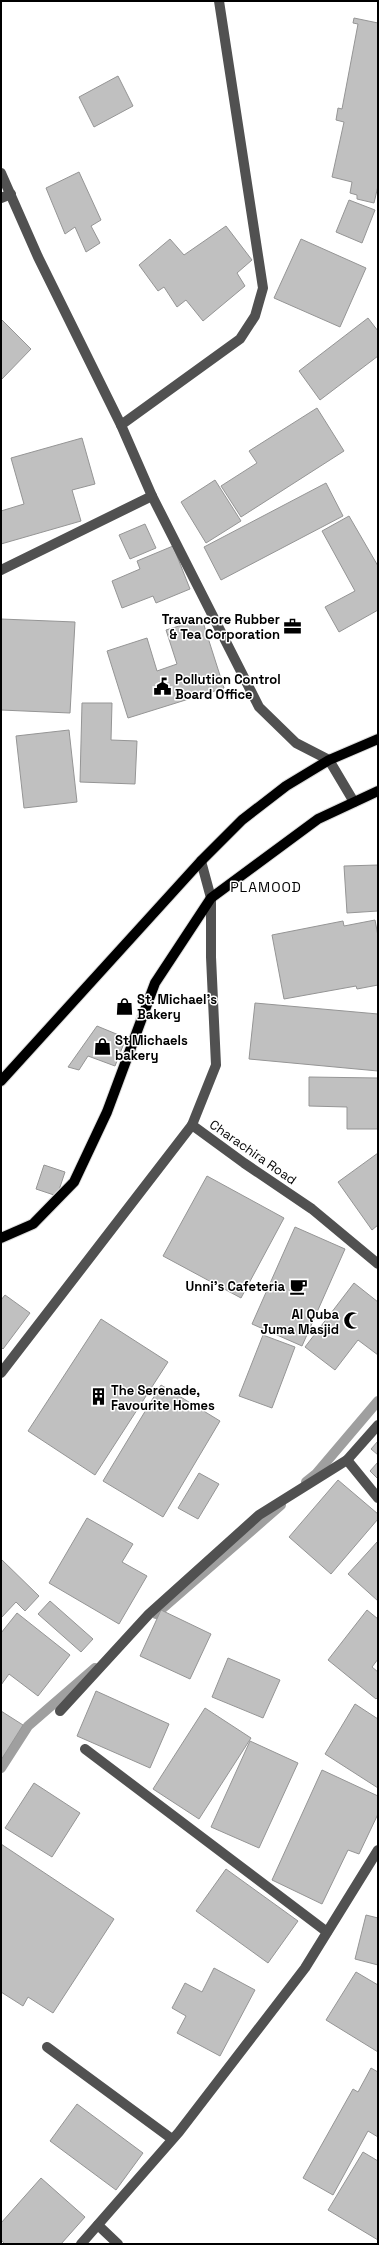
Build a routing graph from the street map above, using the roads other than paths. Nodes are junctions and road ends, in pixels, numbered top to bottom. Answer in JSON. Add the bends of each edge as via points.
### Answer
{"nodes":[{"id":1,"x":219,"y":1,"type":"edge"},
{"id":2,"x":1,"y":173,"type":"edge"},
{"id":3,"x":12,"y":194,"type":"junction"},
{"id":4,"x":1,"y":198,"type":"edge"},
{"id":5,"x":121,"y":425,"type":"junction"},
{"id":6,"x":152,"y":496,"type":"junction"},
{"id":7,"x":1,"y":570,"type":"edge"},
{"id":8,"x":378,"y":739,"type":"edge"},
{"id":9,"x":328,"y":760,"type":"junction"},
{"id":10,"x":378,"y":791,"type":"edge"},
{"id":11,"x":354,"y":802,"type":"junction"},
{"id":12,"x":201,"y":861,"type":"junction"},
{"id":13,"x":211,"y":898,"type":"junction"},
{"id":14,"x":1,"y":1081,"type":"edge"},
{"id":15,"x":192,"y":1124,"type":"junction"},
{"id":16,"x":1,"y":1238,"type":"edge"},
{"id":17,"x":378,"y":1264,"type":"edge"},
{"id":18,"x":1,"y":1373,"type":"edge"},
{"id":19,"x":378,"y":1425,"type":"edge"},
{"id":20,"x":347,"y":1460,"type":"junction"},
{"id":21,"x":378,"y":1498,"type":"edge"},
{"id":22,"x":60,"y":1711,"type":"dead end"},
{"id":23,"x":85,"y":1749,"type":"dead end"},
{"id":24,"x":378,"y":1850,"type":"edge"},
{"id":25,"x":327,"y":1932,"type":"junction"},
{"id":26,"x":46,"y":2047,"type":"dead end"},
{"id":27,"x":172,"y":2139,"type":"junction"},
{"id":28,"x":98,"y":2225,"type":"junction"},
{"id":29,"x":81,"y":2244,"type":"edge"},
{"id":30,"x":118,"y":2244,"type":"edge"}],
"edges":[{"from":1,"to":5,"type":"street","via":[[263,288],[255,316],[240,339]]},
{"from":2,"to":3,"type":"street"},
{"from":3,"to":4,"type":"street"},
{"from":3,"to":5,"type":"street","via":[[38,257]]},
{"from":5,"to":6,"type":"street"},
{"from":6,"to":7,"type":"street"},
{"from":6,"to":9,"type":"street","via":[[259,707],[296,744]]},
{"from":8,"to":9,"type":"main road"},
{"from":9,"to":11,"type":"street"},
{"from":9,"to":12,"type":"main road","via":[[286,786],[242,820]]},
{"from":10,"to":11,"type":"main road"},
{"from":11,"to":13,"type":"main road","via":[[318,819]]},
{"from":12,"to":13,"type":"street","name":"Charachira Road"},
{"from":12,"to":14,"type":"main road"},
{"from":13,"to":15,"type":"street","name":"Charachira Road","via":[[216,1064]]},
{"from":13,"to":16,"type":"main road","via":[[155,983],[106,1112],[74,1182],[33,1224]]},
{"from":15,"to":17,"type":"street","name":"Charachira Road","via":[[312,1209]]},
{"from":15,"to":18,"type":"street"},
{"from":19,"to":20,"type":"street"},
{"from":20,"to":21,"type":"street"},
{"from":20,"to":22,"type":"street","via":[[259,1515],[149,1614]]},
{"from":23,"to":25,"type":"street"},
{"from":24,"to":25,"type":"street"},
{"from":25,"to":27,"type":"street","via":[[305,1968]]},
{"from":26,"to":27,"type":"street"},
{"from":27,"to":28,"type":"street"},
{"from":28,"to":29,"type":"street"},
{"from":28,"to":30,"type":"street"}]}
